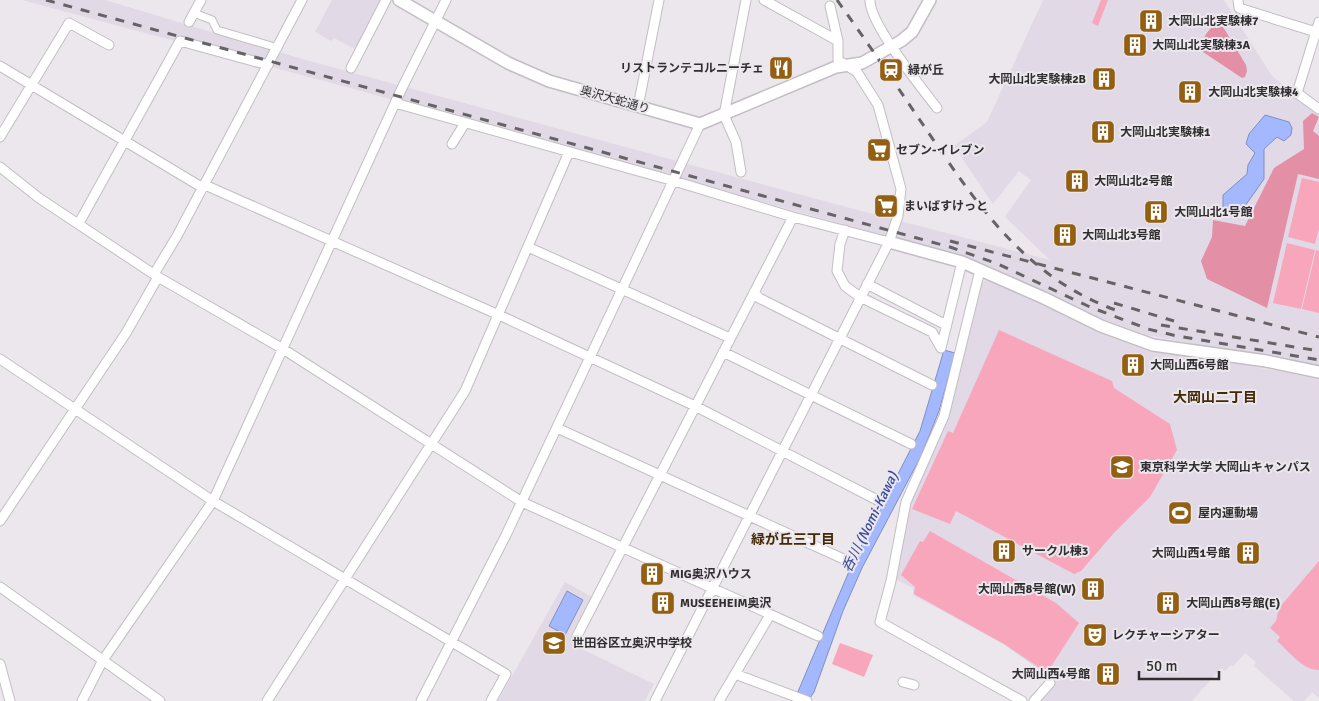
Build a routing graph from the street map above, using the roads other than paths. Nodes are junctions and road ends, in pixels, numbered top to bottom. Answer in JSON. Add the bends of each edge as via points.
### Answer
{"nodes":[{"id":1,"x":201,"y":0,"type":"edge"},
{"id":2,"x":302,"y":0,"type":"edge"},
{"id":3,"x":386,"y":0,"type":"edge"},
{"id":4,"x":399,"y":0,"type":"edge"},
{"id":5,"x":446,"y":0,"type":"edge"},
{"id":6,"x":659,"y":0,"type":"edge"},
{"id":7,"x":746,"y":0,"type":"edge"},
{"id":8,"x":764,"y":0,"type":"edge"},
{"id":9,"x":930,"y":0,"type":"edge"},
{"id":10,"x":1238,"y":0,"type":"edge"},
{"id":11,"x":870,"y":1,"type":"edge"},
{"id":12,"x":830,"y":6,"type":"dead end"},
{"id":13,"x":194,"y":12,"type":"junction"},
{"id":14,"x":436,"y":19,"type":"junction"},
{"id":15,"x":189,"y":22,"type":"dead end"},
{"id":16,"x":1319,"y":22,"type":"edge"},
{"id":17,"x":1316,"y":32,"type":"junction"},
{"id":18,"x":838,"y":41,"type":"junction"},
{"id":19,"x":109,"y":44,"type":"dead end"},
{"id":20,"x":892,"y":46,"type":"junction"},
{"id":21,"x":278,"y":48,"type":"junction"},
{"id":22,"x":0,"y":66,"type":"edge"},
{"id":23,"x":268,"y":66,"type":"junction"},
{"id":24,"x":844,"y":66,"type":"junction"},
{"id":25,"x":351,"y":68,"type":"dead end"},
{"id":26,"x":30,"y":85,"type":"junction"},
{"id":27,"x":395,"y":104,"type":"junction"},
{"id":28,"x":638,"y":107,"type":"junction"},
{"id":29,"x":936,"y":108,"type":"dead end"},
{"id":30,"x":1319,"y":109,"type":"edge"},
{"id":31,"x":724,"y":115,"type":"junction"},
{"id":32,"x":465,"y":123,"type":"junction"},
{"id":33,"x":700,"y":124,"type":"junction"},
{"id":34,"x":0,"y":137,"type":"edge"},
{"id":35,"x":125,"y":142,"type":"junction"},
{"id":36,"x":452,"y":144,"type":"dead end"},
{"id":37,"x":569,"y":152,"type":"junction"},
{"id":38,"x":0,"y":167,"type":"edge"},
{"id":39,"x":741,"y":172,"type":"dead end"},
{"id":40,"x":674,"y":181,"type":"junction"},
{"id":41,"x":204,"y":186,"type":"junction"},
{"id":42,"x":793,"y":217,"type":"junction"},
{"id":43,"x":79,"y":223,"type":"junction"},
{"id":44,"x":845,"y":230,"type":"junction"},
{"id":45,"x":331,"y":241,"type":"junction"},
{"id":46,"x":889,"y":242,"type":"junction"},
{"id":47,"x":528,"y":247,"type":"junction"},
{"id":48,"x":962,"y":262,"type":"junction"},
{"id":49,"x":980,"y":270,"type":"junction"},
{"id":50,"x":156,"y":276,"type":"junction"},
{"id":51,"x":867,"y":284,"type":"junction"},
{"id":52,"x":622,"y":289,"type":"junction"},
{"id":53,"x":754,"y":292,"type":"junction"},
{"id":54,"x":860,"y":297,"type":"junction"},
{"id":55,"x":499,"y":315,"type":"junction"},
{"id":56,"x":946,"y":325,"type":"junction"},
{"id":57,"x":730,"y":338,"type":"junction"},
{"id":58,"x":839,"y":340,"type":"junction"},
{"id":59,"x":283,"y":349,"type":"junction"},
{"id":60,"x":723,"y":352,"type":"junction"},
{"id":61,"x":590,"y":358,"type":"junction"},
{"id":62,"x":0,"y":360,"type":"edge"},
{"id":63,"x":1319,"y":372,"type":"edge"},
{"id":64,"x":932,"y":385,"type":"dead end"},
{"id":65,"x":811,"y":395,"type":"junction"},
{"id":66,"x":695,"y":406,"type":"junction"},
{"id":67,"x":74,"y":408,"type":"junction"},
{"id":68,"x":557,"y":428,"type":"junction"},
{"id":69,"x":911,"y":444,"type":"dead end"},
{"id":70,"x":432,"y":445,"type":"junction"},
{"id":71,"x":782,"y":450,"type":"junction"},
{"id":72,"x":660,"y":474,"type":"junction"},
{"id":73,"x":213,"y":500,"type":"junction"},
{"id":74,"x":522,"y":502,"type":"junction"},
{"id":75,"x":881,"y":502,"type":"dead end"},
{"id":76,"x":748,"y":515,"type":"junction"},
{"id":77,"x":0,"y":521,"type":"edge"},
{"id":78,"x":622,"y":548,"type":"junction"},
{"id":79,"x":850,"y":562,"type":"dead end"},
{"id":80,"x":346,"y":578,"type":"junction"},
{"id":81,"x":0,"y":587,"type":"edge"},
{"id":82,"x":712,"y":588,"type":"junction"},
{"id":83,"x":770,"y":615,"type":"junction"},
{"id":84,"x":577,"y":636,"type":"dead end"},
{"id":85,"x":818,"y":636,"type":"dead end"},
{"id":86,"x":452,"y":641,"type":"junction"},
{"id":87,"x":103,"y":660,"type":"junction"},
{"id":88,"x":0,"y":664,"type":"edge"},
{"id":89,"x":735,"y":674,"type":"junction"},
{"id":90,"x":903,"y":682,"type":"dead end"},
{"id":91,"x":1050,"y":683,"type":"dead end"},
{"id":92,"x":914,"y":685,"type":"dead end"},
{"id":93,"x":10,"y":701,"type":"edge"},
{"id":94,"x":82,"y":701,"type":"edge"},
{"id":95,"x":160,"y":701,"type":"edge"},
{"id":96,"x":268,"y":701,"type":"edge"},
{"id":97,"x":421,"y":701,"type":"edge"},
{"id":98,"x":491,"y":701,"type":"edge"},
{"id":99,"x":654,"y":701,"type":"edge"},
{"id":100,"x":719,"y":701,"type":"edge"},
{"id":101,"x":806,"y":701,"type":"edge"},
{"id":102,"x":1022,"y":701,"type":"edge"},
{"id":103,"x":1034,"y":701,"type":"edge"}],
"edges":[{"from":1,"to":13,"type":"street"},
{"from":2,"to":21,"type":"street"},
{"from":3,"to":25,"type":"street"},
{"from":4,"to":14,"type":"street","name":"奥沢大蛇通り"},
{"from":5,"to":14,"type":"street"},
{"from":6,"to":28,"type":"street"},
{"from":7,"to":31,"type":"street"},
{"from":8,"to":18,"type":"street"},
{"from":9,"to":20,"type":"street","via":[[912,32]]},
{"from":10,"to":17,"type":"street","via":[[1239,8]]},
{"from":11,"to":20,"type":"street","via":[[870,10]]},
{"from":12,"to":18,"type":"street"},
{"from":13,"to":15,"type":"street"},
{"from":13,"to":21,"type":"street","via":[[212,20],[217,30]]},
{"from":14,"to":27,"type":"street"},
{"from":14,"to":28,"type":"street","name":"奥沢大蛇通り","via":[[508,62],[549,81]]},
{"from":16,"to":17,"type":"street"},
{"from":17,"to":30,"type":"street","via":[[1297,93]]},
{"from":18,"to":24,"type":"street","via":[[838,60]]},
{"from":19,"to":26,"type":"street","via":[[69,23]]},
{"from":20,"to":24,"type":"street","via":[[862,63]]},
{"from":20,"to":29,"type":"street"},
{"from":21,"to":23,"type":"street"},
{"from":22,"to":26,"type":"street"},
{"from":23,"to":35,"type":"street","via":[[180,41]]},
{"from":23,"to":41,"type":"street"},
{"from":24,"to":31,"type":"street"},
{"from":24,"to":46,"type":"street","via":[[857,72],[878,105],[901,189],[898,216]]},
{"from":26,"to":34,"type":"street"},
{"from":26,"to":35,"type":"street"},
{"from":27,"to":32,"type":"street"},
{"from":27,"to":45,"type":"street"},
{"from":28,"to":33,"type":"street","name":"奥沢大蛇通り"},
{"from":31,"to":33,"type":"street"},
{"from":31,"to":39,"type":"street","via":[[736,142]]},
{"from":32,"to":36,"type":"street"},
{"from":32,"to":37,"type":"street"},
{"from":33,"to":40,"type":"street"},
{"from":35,"to":41,"type":"street"},
{"from":35,"to":43,"type":"street"},
{"from":37,"to":40,"type":"street"},
{"from":37,"to":47,"type":"street"},
{"from":38,"to":43,"type":"street","via":[[39,198]]},
{"from":40,"to":42,"type":"street"},
{"from":40,"to":52,"type":"street"},
{"from":41,"to":45,"type":"street"},
{"from":41,"to":50,"type":"street"},
{"from":42,"to":44,"type":"street"},
{"from":42,"to":53,"type":"street"},
{"from":43,"to":50,"type":"street"},
{"from":44,"to":46,"type":"street"},
{"from":44,"to":54,"type":"street","via":[[840,244],[838,271],[845,286]]},
{"from":45,"to":55,"type":"street"},
{"from":45,"to":59,"type":"street"},
{"from":46,"to":48,"type":"street"},
{"from":46,"to":51,"type":"street"},
{"from":47,"to":52,"type":"street"},
{"from":47,"to":55,"type":"street"},
{"from":48,"to":49,"type":"street"},
{"from":48,"to":56,"type":"street"},
{"from":49,"to":63,"type":"street","via":[[1101,326],[1153,345]]},
{"from":49,"to":102,"type":"street","via":[[944,416],[906,502],[880,622]]},
{"from":50,"to":59,"type":"street"},
{"from":50,"to":67,"type":"street","via":[[126,333]]},
{"from":51,"to":54,"type":"street"},
{"from":51,"to":56,"type":"street"},
{"from":52,"to":57,"type":"street"},
{"from":52,"to":61,"type":"street"},
{"from":53,"to":57,"type":"street"},
{"from":53,"to":58,"type":"street","via":[[759,298]]},
{"from":54,"to":56,"type":"street","via":[[932,332],[942,348]]},
{"from":54,"to":58,"type":"street"},
{"from":55,"to":61,"type":"street"},
{"from":55,"to":70,"type":"street","via":[[465,391]]},
{"from":57,"to":60,"type":"street"},
{"from":58,"to":64,"type":"street"},
{"from":58,"to":65,"type":"street"},
{"from":59,"to":70,"type":"street"},
{"from":59,"to":73,"type":"street"},
{"from":60,"to":65,"type":"street"},
{"from":60,"to":66,"type":"street"},
{"from":61,"to":66,"type":"street"},
{"from":61,"to":68,"type":"street"},
{"from":62,"to":67,"type":"street"},
{"from":65,"to":69,"type":"street"},
{"from":65,"to":71,"type":"street"},
{"from":66,"to":71,"type":"street"},
{"from":66,"to":72,"type":"street"},
{"from":67,"to":73,"type":"street"},
{"from":67,"to":77,"type":"street"},
{"from":68,"to":72,"type":"street"},
{"from":68,"to":74,"type":"street"},
{"from":70,"to":74,"type":"street"},
{"from":70,"to":80,"type":"street"},
{"from":71,"to":75,"type":"street"},
{"from":71,"to":76,"type":"street"},
{"from":72,"to":76,"type":"street"},
{"from":72,"to":78,"type":"street"},
{"from":73,"to":80,"type":"street"},
{"from":73,"to":87,"type":"street"},
{"from":74,"to":78,"type":"street"},
{"from":74,"to":86,"type":"street"},
{"from":76,"to":79,"type":"street"},
{"from":76,"to":82,"type":"street"},
{"from":78,"to":82,"type":"street"},
{"from":78,"to":84,"type":"street"},
{"from":80,"to":86,"type":"street"},
{"from":80,"to":96,"type":"street"},
{"from":81,"to":87,"type":"street"},
{"from":82,"to":83,"type":"street"},
{"from":82,"to":99,"type":"street"},
{"from":83,"to":85,"type":"street"},
{"from":83,"to":89,"type":"street"},
{"from":86,"to":97,"type":"street"},
{"from":86,"to":98,"type":"street","via":[[506,674]]},
{"from":87,"to":94,"type":"street"},
{"from":87,"to":95,"type":"street"},
{"from":88,"to":93,"type":"street"},
{"from":89,"to":100,"type":"street"},
{"from":89,"to":101,"type":"street"},
{"from":90,"to":92,"type":"street"},
{"from":91,"to":103,"type":"street"}]}
